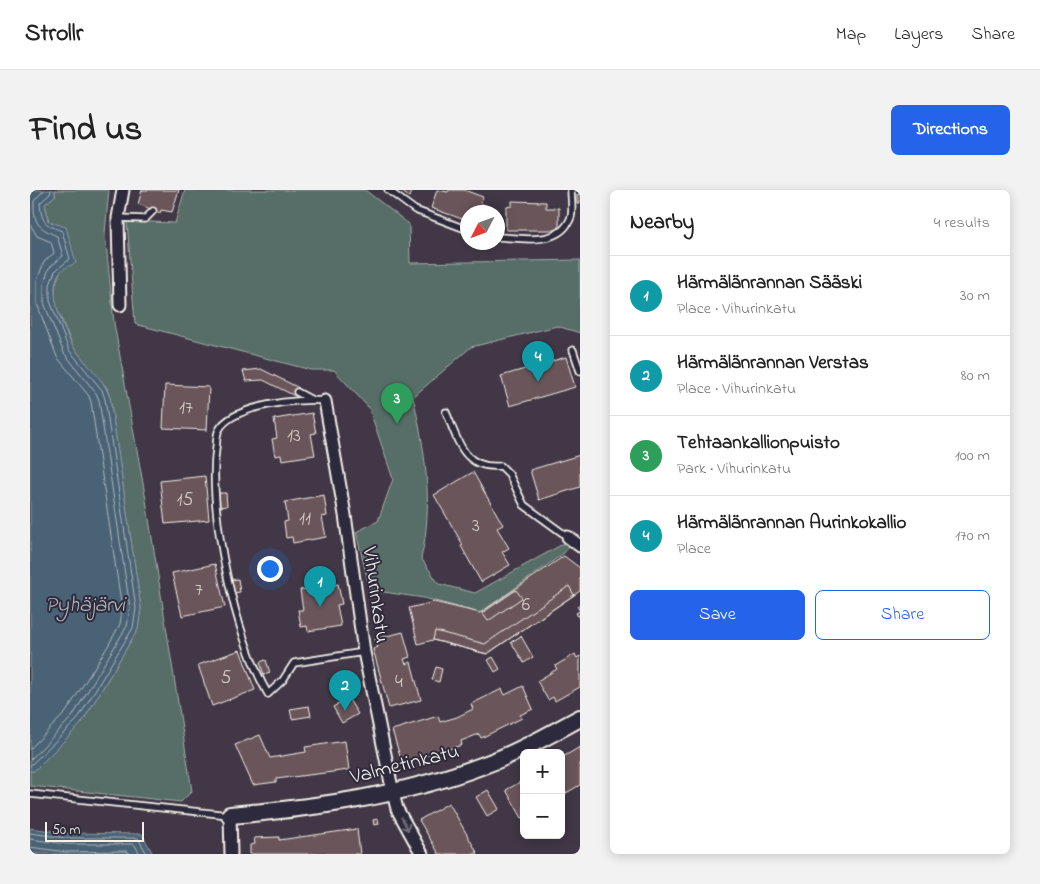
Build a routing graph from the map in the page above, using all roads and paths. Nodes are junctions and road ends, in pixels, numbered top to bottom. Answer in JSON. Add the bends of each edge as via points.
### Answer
{"nodes":[{"id":1,"x":123,"y":190,"type":"edge"},
{"id":2,"x":388,"y":190,"type":"edge"},
{"id":3,"x":571,"y":190,"type":"edge"},
{"id":4,"x":153,"y":211,"type":"dead end"},
{"id":5,"x":118,"y":218,"type":"junction"},
{"id":6,"x":460,"y":227,"type":"edge"},
{"id":7,"x":505,"y":237,"type":"edge"},
{"id":8,"x":120,"y":306,"type":"dead end"},
{"id":9,"x":573,"y":350,"type":"dead end"},
{"id":10,"x":580,"y":371,"type":"edge"},
{"id":11,"x":297,"y":392,"type":"dead end"},
{"id":12,"x":312,"y":400,"type":"junction"},
{"id":13,"x":325,"y":401,"type":"joint"},
{"id":14,"x":446,"y":412,"type":"dead end"},
{"id":15,"x":568,"y":537,"type":"joint"},
{"id":16,"x":580,"y":546,"type":"edge"},
{"id":17,"x":364,"y":652,"type":"junction"},
{"id":18,"x":580,"y":718,"type":"edge"},
{"id":19,"x":393,"y":793,"type":"junction"},
{"id":20,"x":30,"y":794,"type":"edge"},
{"id":21,"x":230,"y":815,"type":"junction"},
{"id":22,"x":231,"y":854,"type":"edge"},
{"id":23,"x":422,"y":854,"type":"edge"}],
"edges":[{"from":1,"to":5,"type":"street"},
{"from":2,"to":6,"type":"lane","via":[[415,210]]},
{"from":3,"to":7,"type":"lane","via":[[571,217],[560,233],[538,240]]},
{"from":4,"to":5,"type":"lane","via":[[145,220]]},
{"from":5,"to":8,"type":"street"},
{"from":9,"to":10,"type":"lane"},
{"from":11,"to":12,"type":"lane"},
{"from":12,"to":13,"type":"lane"},
{"from":12,"to":17,"type":"lane","via":[[244,411],[219,430],[213,472],[220,540],[245,642],[268,694],[294,663]]},
{"from":13,"to":17,"type":"street","name":"Vihurinkatu"},
{"from":14,"to":15,"type":"lane","via":[[463,452],[475,463],[489,468],[501,466],[509,474],[524,505]]},
{"from":15,"to":16,"type":"street"},
{"from":17,"to":19,"type":"street","name":"Vihurinkatu"},
{"from":18,"to":19,"type":"street","name":"Valmetinkatu","via":[[486,765]]},
{"from":19,"to":21,"type":"street","name":"Valmetinkatu","via":[[327,805]]},
{"from":19,"to":23,"type":"street","name":"Vihurinkatu","one_way":true,"via":[[397,809]]},
{"from":20,"to":21,"type":"lane"},
{"from":21,"to":22,"type":"street"}]}
